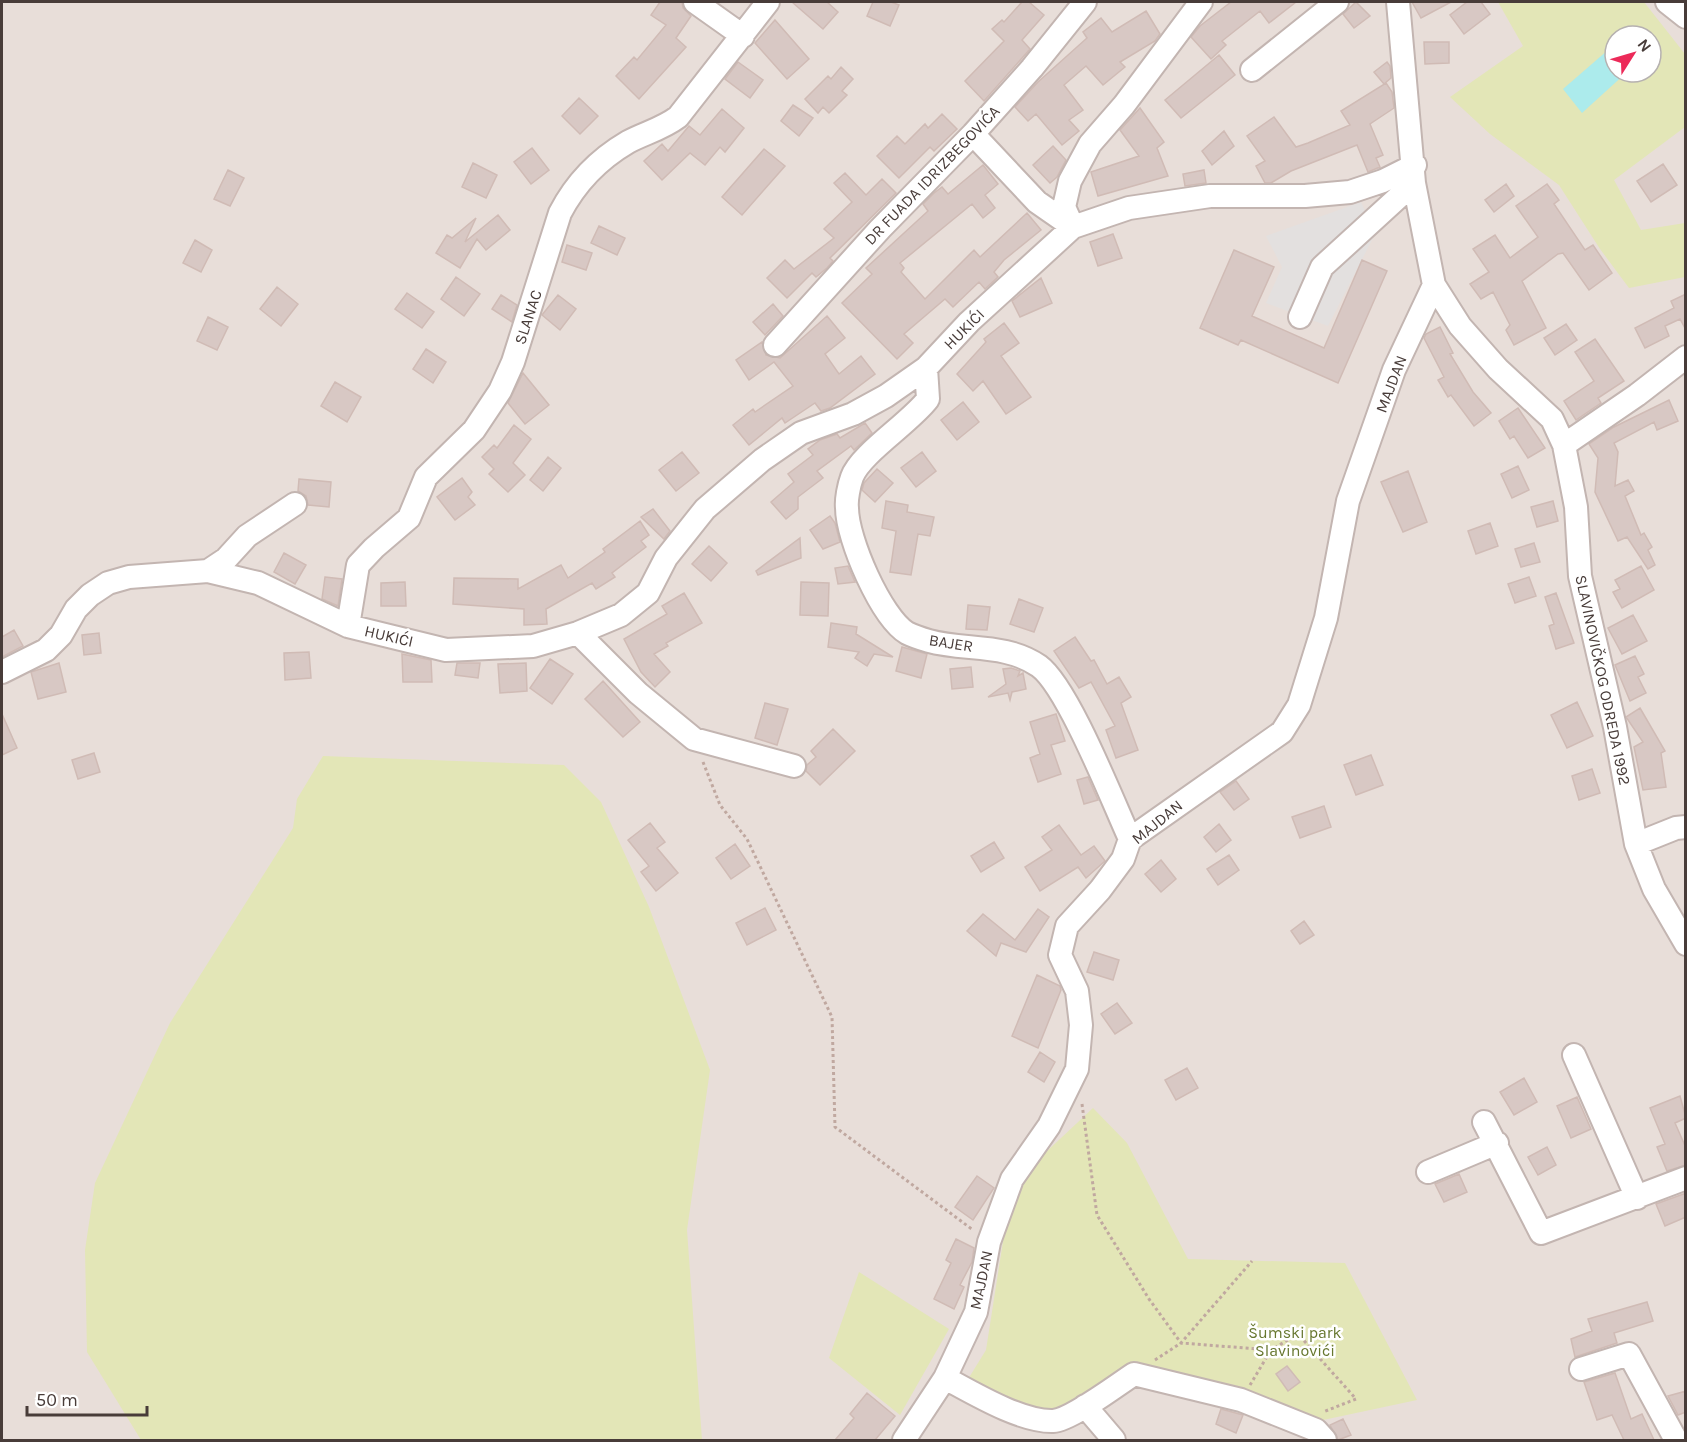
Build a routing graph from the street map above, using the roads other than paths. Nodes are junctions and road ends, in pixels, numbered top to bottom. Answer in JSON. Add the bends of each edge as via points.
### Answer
{"nodes":[{"id":1,"x":696,"y":2,"type":"edge"},
{"id":2,"x":768,"y":2,"type":"edge"},
{"id":3,"x":1085,"y":2,"type":"edge"},
{"id":4,"x":1201,"y":2,"type":"edge"},
{"id":5,"x":1337,"y":2,"type":"edge"},
{"id":6,"x":1398,"y":2,"type":"edge"},
{"id":7,"x":1667,"y":2,"type":"edge"},
{"id":8,"x":1686,"y":17,"type":"edge"},
{"id":9,"x":743,"y":36,"type":"junction"},
{"id":10,"x":1252,"y":70,"type":"dead end"},
{"id":11,"x":972,"y":134,"type":"junction"},
{"id":12,"x":1414,"y":174,"type":"junction"},
{"id":13,"x":1072,"y":227,"type":"junction"},
{"id":14,"x":1434,"y":285,"type":"junction"},
{"id":15,"x":1300,"y":317,"type":"dead end"},
{"id":16,"x":775,"y":345,"type":"dead end"},
{"id":17,"x":1686,"y":357,"type":"edge"},
{"id":18,"x":926,"y":368,"type":"junction"},
{"id":19,"x":1564,"y":445,"type":"junction"},
{"id":20,"x":295,"y":504,"type":"dead end"},
{"id":21,"x":208,"y":571,"type":"junction"},
{"id":22,"x":348,"y":626,"type":"junction"},
{"id":23,"x":578,"y":633,"type":"junction"},
{"id":24,"x":2,"y":672,"type":"edge"},
{"id":25,"x":794,"y":766,"type":"dead end"},
{"id":26,"x":1686,"y":827,"type":"edge"},
{"id":27,"x":1130,"y":839,"type":"junction"},
{"id":28,"x":1636,"y":843,"type":"junction"},
{"id":29,"x":1686,"y":944,"type":"edge"},
{"id":30,"x":1574,"y":1055,"type":"dead end"},
{"id":31,"x":1484,"y":1122,"type":"dead end"},
{"id":32,"x":1497,"y":1143,"type":"junction"},
{"id":33,"x":1428,"y":1172,"type":"dead end"},
{"id":34,"x":1686,"y":1178,"type":"edge"},
{"id":35,"x":1637,"y":1197,"type":"junction"},
{"id":36,"x":1581,"y":1369,"type":"dead end"},
{"id":37,"x":945,"y":1378,"type":"junction"},
{"id":38,"x":1085,"y":1406,"type":"junction"},
{"id":39,"x":904,"y":1440,"type":"edge"},
{"id":40,"x":1114,"y":1440,"type":"edge"},
{"id":41,"x":1325,"y":1440,"type":"edge"},
{"id":42,"x":1676,"y":1440,"type":"edge"}],
"edges":[{"from":1,"to":9,"type":"street"},
{"from":2,"to":9,"type":"street","name":"SLANAC"},
{"from":3,"to":11,"type":"street","name":"DR FUADA IDRIZBEGOVIĆA"},
{"from":4,"to":13,"type":"street","via":[[1090,144],[1070,181],[1064,207]]},
{"from":5,"to":10,"type":"street"},
{"from":6,"to":12,"type":"street"},
{"from":7,"to":8,"type":"street"},
{"from":9,"to":22,"type":"street","name":"SLANAC","via":[[678,117],[616,150],[570,194],[560,213],[513,362],[500,391],[474,430],[426,477],[409,519],[358,565]]},
{"from":11,"to":13,"type":"street","via":[[1037,202]]},
{"from":11,"to":16,"type":"street","name":"DR FUADA IDRIZBEGOVIĆA","via":[[880,228]]},
{"from":12,"to":13,"type":"street","name":"HUKIĆI","via":[[1350,192],[1210,196],[1129,208]]},
{"from":12,"to":14,"type":"street","name":"SLAVINOVIČKOG ODREDA 1992"},
{"from":12,"to":15,"type":"street","via":[[1322,267]]},
{"from":13,"to":18,"type":"street","name":"HUKIĆI","via":[[969,322]]},
{"from":14,"to":19,"type":"street","name":"SLAVINOVIČKOG ODREDA 1992","via":[[1460,326],[1551,419]]},
{"from":14,"to":27,"type":"street","name":"MAJDAN","via":[[1394,370],[1348,501],[1326,618],[1299,705],[1282,732]]},
{"from":17,"to":19,"type":"street"},
{"from":18,"to":23,"type":"street","name":"HUKIĆI","via":[[853,414],[801,433],[762,460],[705,509],[666,558],[648,593],[621,615]]},
{"from":18,"to":27,"type":"street","name":"BAJER","via":[[928,399],[852,475],[847,508],[853,538],[879,602],[907,633],[929,641],[1008,653],[1039,667],[1059,690]]},
{"from":19,"to":28,"type":"street","name":"SLAVINOVIČKOG ODREDA 1992","via":[[1576,507],[1580,576],[1615,727]]},
{"from":20,"to":21,"type":"street","via":[[247,536],[226,559]]},
{"from":21,"to":22,"type":"street","name":"HUKIĆI","via":[[258,584]]},
{"from":21,"to":24,"type":"street","name":"HUKIĆI","via":[[129,577],[108,583],[76,609],[61,635],[46,650]]},
{"from":22,"to":23,"type":"street","name":"HUKIĆI","via":[[446,650],[533,646]]},
{"from":23,"to":25,"type":"street","via":[[638,693],[694,739]]},
{"from":26,"to":28,"type":"street"},
{"from":27,"to":37,"type":"street","name":"MAJDAN","via":[[1123,859],[1067,926],[1059,956],[1077,991],[1081,1025],[1077,1069],[1049,1126],[1012,1179],[989,1242],[976,1312]]},
{"from":28,"to":29,"type":"street","name":"SLAVINOVIČKOG ODREDA 1992","via":[[1654,888]]},
{"from":30,"to":35,"type":"street"},
{"from":31,"to":32,"type":"street"},
{"from":32,"to":33,"type":"street"},
{"from":32,"to":35,"type":"street","via":[[1541,1233]]},
{"from":34,"to":35,"type":"street"},
{"from":36,"to":42,"type":"street","via":[[1629,1354]]},
{"from":37,"to":38,"type":"street","via":[[1012,1412],[1054,1421]]},
{"from":37,"to":39,"type":"street","name":"MAJDAN"},
{"from":38,"to":40,"type":"street"},
{"from":38,"to":41,"type":"street","via":[[1134,1374],[1231,1398],[1316,1430]]}]}
